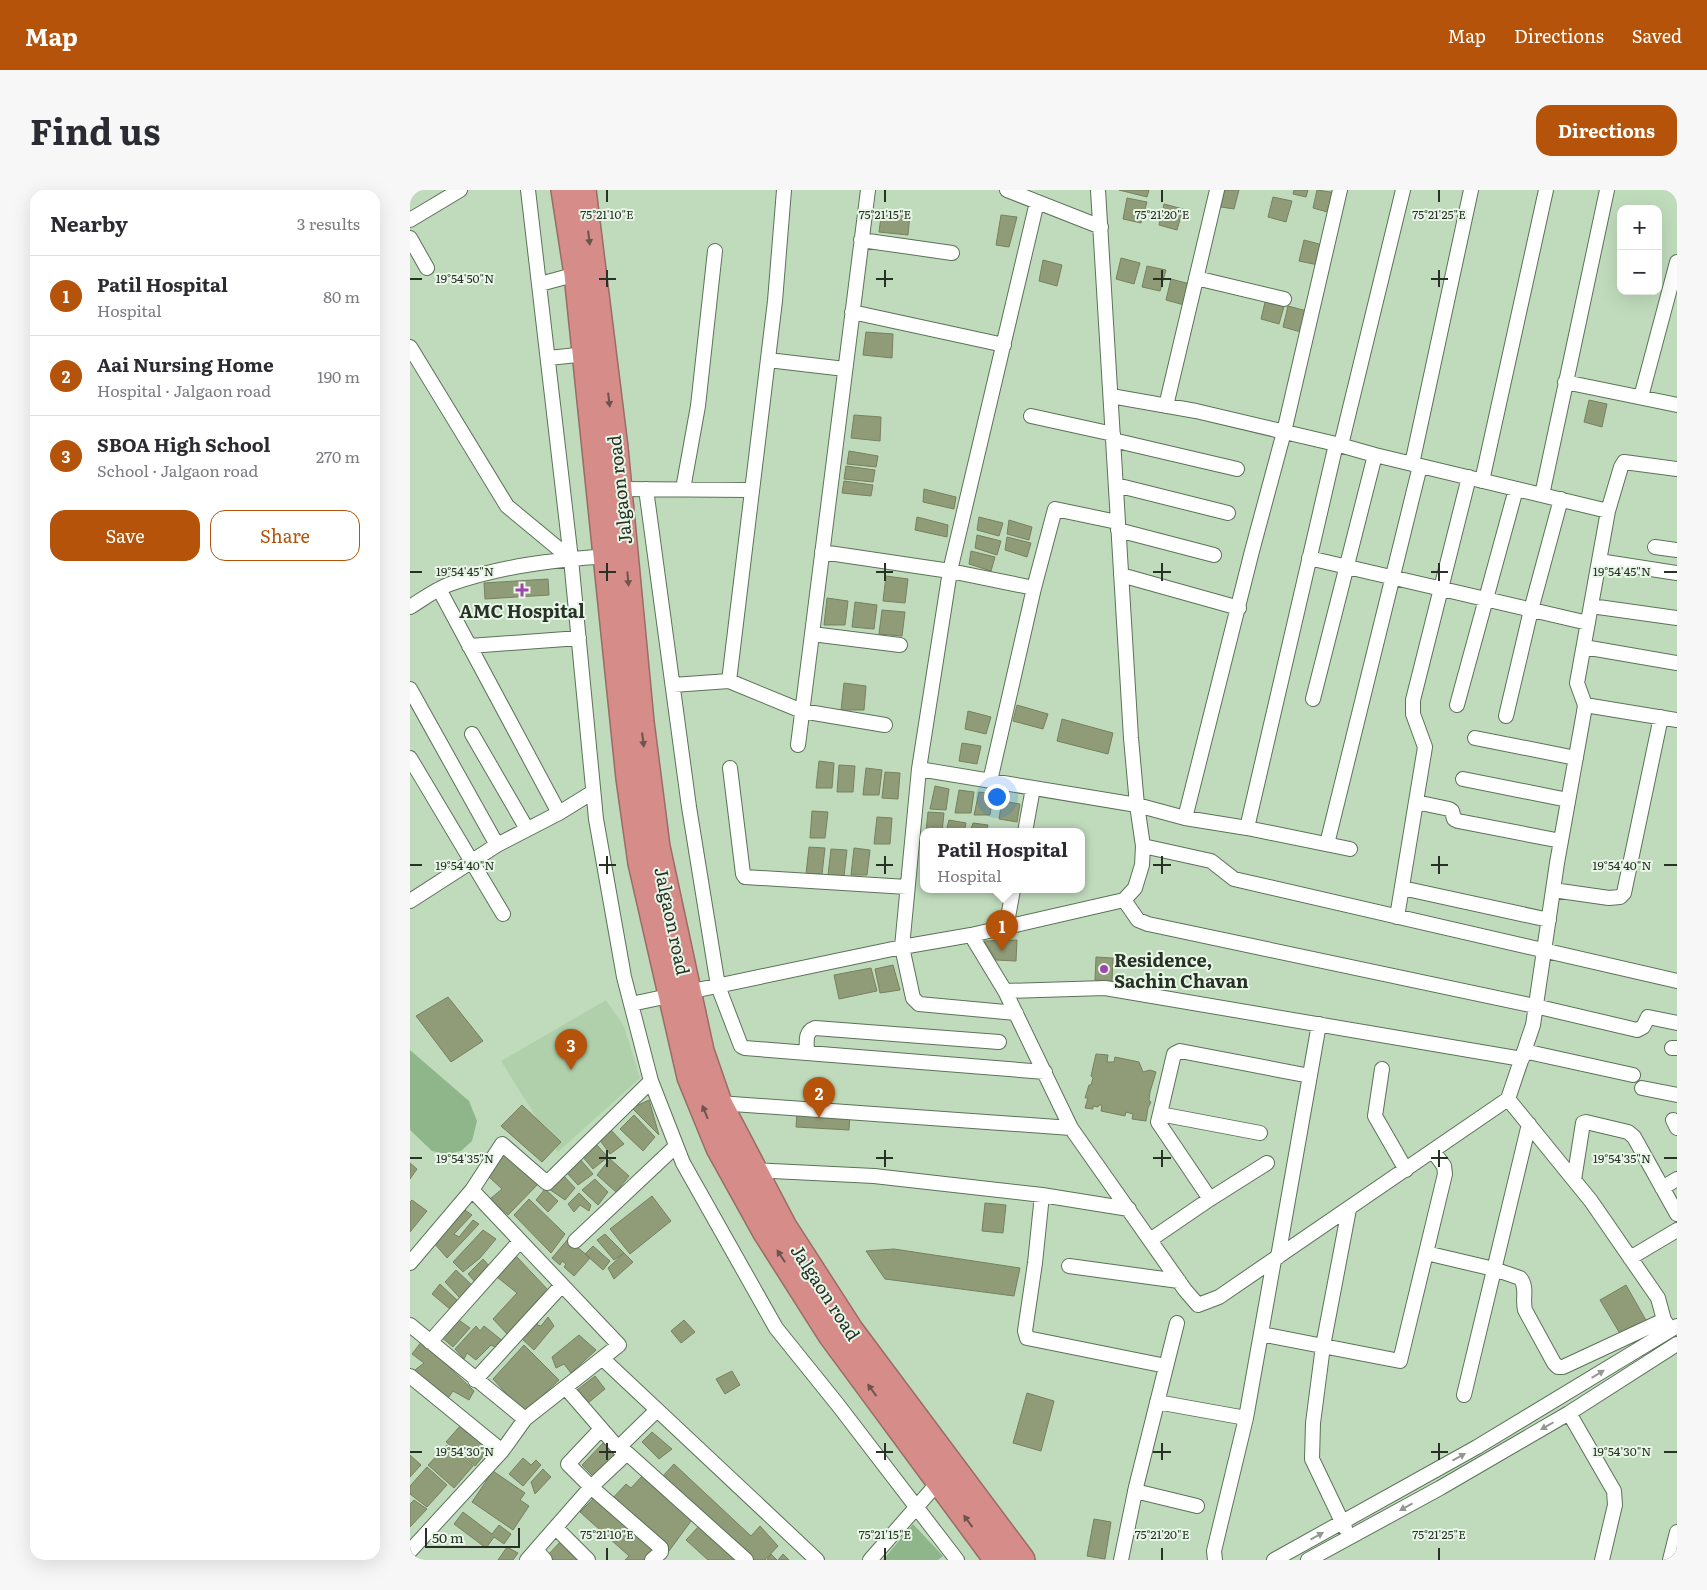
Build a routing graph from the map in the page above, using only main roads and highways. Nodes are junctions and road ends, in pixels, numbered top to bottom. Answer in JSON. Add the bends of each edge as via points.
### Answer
{"nodes":[{"id":1,"x":564,"y":190,"type":"edge"},
{"id":2,"x":584,"y":190,"type":"edge"},
{"id":3,"x":679,"y":994,"type":"junction"},
{"id":4,"x":945,"y":1474,"type":"junction"},
{"id":5,"x":997,"y":1560,"type":"edge"},
{"id":6,"x":1022,"y":1560,"type":"edge"}],
"edges":[{"from":1,"to":3,"type":"highway","name":"Jalgaon road","via":[[577,274],[629,778],[641,864]]},
{"from":2,"to":3,"type":"highway","name":"Jalgaon road","one_way":true,"via":[[619,489],[641,722]]},
{"from":3,"to":4,"type":"highway","name":"Jalgaon road","via":[[719,1103],[784,1227]]},
{"from":4,"to":3,"type":"highway","name":"Jalgaon road","one_way":true,"via":[[831,1335],[765,1231],[719,1148],[690,1077]]},
{"from":5,"to":4,"type":"highway","name":"Jalgaon road","one_way":true},
{"from":4,"to":6,"type":"highway","name":"Jalgaon road"}]}
